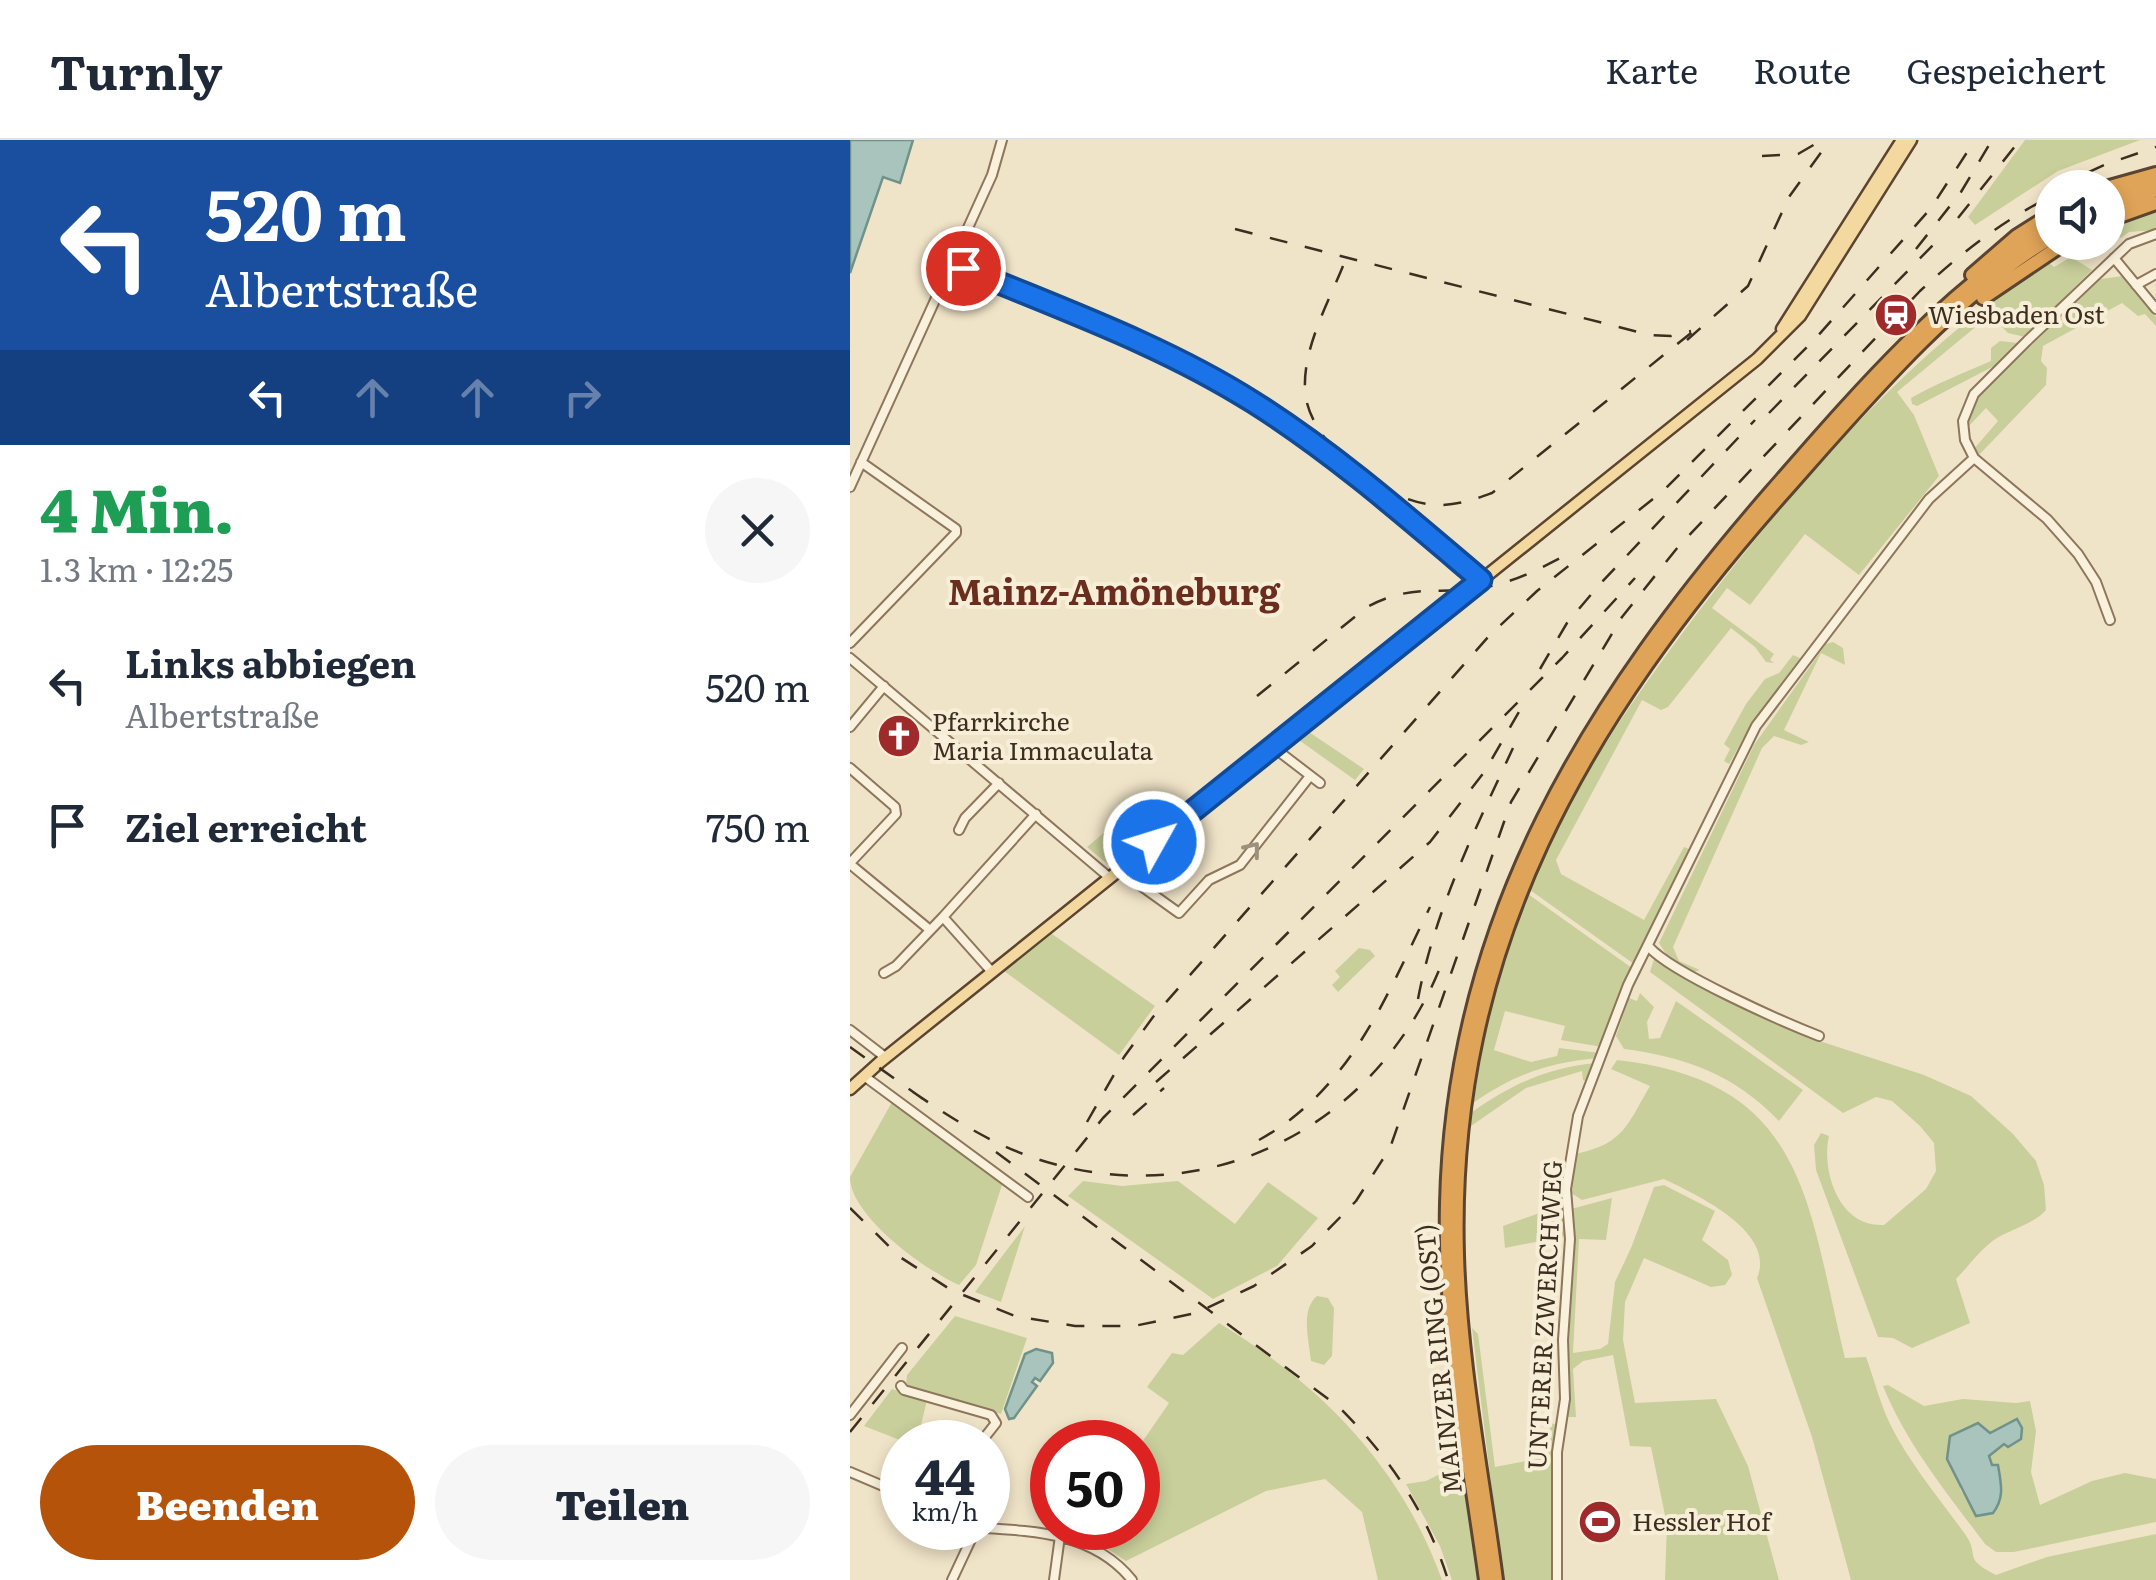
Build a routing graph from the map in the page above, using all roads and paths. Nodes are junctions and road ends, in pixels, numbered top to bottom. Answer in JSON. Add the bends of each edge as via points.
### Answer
{"nodes":[{"id":1,"x":1002,"y":140,"type":"edge"},
{"id":2,"x":1902,"y":140,"type":"edge"},
{"id":3,"x":1911,"y":140,"type":"edge"},
{"id":4,"x":2156,"y":177,"type":"edge"},
{"id":5,"x":2125,"y":184,"type":"edge"},
{"id":6,"x":2156,"y":190,"type":"edge"},
{"id":7,"x":2125,"y":194,"type":"edge"},
{"id":8,"x":2125,"y":196,"type":"edge"},
{"id":9,"x":2156,"y":203,"type":"edge"},
{"id":10,"x":2125,"y":214,"type":"edge"},
{"id":11,"x":2035,"y":225,"type":"edge"},
{"id":12,"x":2156,"y":234,"type":"edge"},
{"id":13,"x":2035,"y":238,"type":"edge"},
{"id":14,"x":2125,"y":248,"type":"edge"},
{"id":15,"x":2035,"y":249,"type":"edge"},
{"id":16,"x":2037,"y":260,"type":"edge"},
{"id":17,"x":2112,"y":260,"type":"edge"},
{"id":18,"x":2116,"y":260,"type":"edge"},
{"id":19,"x":952,"y":263,"type":"junction"},
{"id":20,"x":2156,"y":274,"type":"edge"},
{"id":21,"x":2136,"y":285,"type":"junction"},
{"id":22,"x":1805,"y":301,"type":"junction"},
{"id":23,"x":2156,"y":310,"type":"edge"},
{"id":24,"x":1937,"y":323,"type":"junction"},
{"id":25,"x":1974,"y":458,"type":"junction"},
{"id":26,"x":861,"y":462,"type":"junction"},
{"id":27,"x":850,"y":487,"type":"edge"},
{"id":28,"x":1481,"y":580,"type":"junction"},
{"id":29,"x":2110,"y":620,"type":"dead end"},
{"id":30,"x":850,"y":643,"type":"edge"},
{"id":31,"x":850,"y":658,"type":"edge"},
{"id":32,"x":884,"y":686,"type":"junction"},
{"id":33,"x":850,"y":727,"type":"edge"},
{"id":34,"x":1274,"y":747,"type":"junction"},
{"id":35,"x":850,"y":768,"type":"edge"},
{"id":36,"x":1310,"y":776,"type":"junction"},
{"id":37,"x":999,"y":782,"type":"junction"},
{"id":38,"x":1320,"y":784,"type":"dead end"},
{"id":39,"x":1036,"y":814,"type":"junction"},
{"id":40,"x":959,"y":830,"type":"dead end"},
{"id":41,"x":850,"y":864,"type":"edge"},
{"id":42,"x":1115,"y":874,"type":"junction"},
{"id":43,"x":1510,"y":902,"type":"junction"},
{"id":44,"x":942,"y":917,"type":"junction"},
{"id":45,"x":930,"y":930,"type":"junction"},
{"id":46,"x":1646,"y":950,"type":"junction"},
{"id":47,"x":992,"y":972,"type":"junction"},
{"id":48,"x":884,"y":973,"type":"dead end"},
{"id":49,"x":850,"y":1030,"type":"edge"},
{"id":50,"x":1819,"y":1036,"type":"dead end"},
{"id":51,"x":882,"y":1059,"type":"junction"},
{"id":52,"x":864,"y":1076,"type":"junction"},
{"id":53,"x":850,"y":1089,"type":"edge"},
{"id":54,"x":1028,"y":1197,"type":"dead end"},
{"id":55,"x":902,"y":1348,"type":"dead end"},
{"id":56,"x":901,"y":1386,"type":"dead end"},
{"id":57,"x":850,"y":1415,"type":"edge"},
{"id":58,"x":994,"y":1420,"type":"edge"},
{"id":59,"x":850,"y":1472,"type":"edge"},
{"id":60,"x":880,"y":1485,"type":"edge"},
{"id":61,"x":966,"y":1550,"type":"edge"},
{"id":62,"x":1058,"y":1550,"type":"edge"},
{"id":63,"x":1097,"y":1550,"type":"edge"},
{"id":64,"x":952,"y":1580,"type":"edge"},
{"id":65,"x":1054,"y":1580,"type":"edge"},
{"id":66,"x":1132,"y":1580,"type":"edge"},
{"id":67,"x":1486,"y":1580,"type":"edge"},
{"id":68,"x":1496,"y":1580,"type":"edge"},
{"id":69,"x":1557,"y":1580,"type":"edge"}],
"edges":[{"from":1,"to":19,"type":"street"},
{"from":2,"to":22,"type":"main road"},
{"from":3,"to":22,"type":"main road"},
{"from":4,"to":5,"type":"highway"},
{"from":4,"to":7,"type":"highway"},
{"from":6,"to":8,"type":"highway"},
{"from":9,"to":10,"type":"highway"},
{"from":11,"to":24,"type":"highway","via":[[1984,264]]},
{"from":12,"to":14,"type":"street"},
{"from":13,"to":24,"type":"highway"},
{"from":15,"to":24,"type":"highway"},
{"from":16,"to":24,"type":"highway"},
{"from":17,"to":25,"type":"street","via":[[1971,398],[1963,428]]},
{"from":18,"to":21,"type":"street"},
{"from":19,"to":26,"type":"street"},
{"from":19,"to":28,"type":"street","via":[[1136,340],[1252,401]]},
{"from":20,"to":21,"type":"street"},
{"from":21,"to":23,"type":"street"},
{"from":22,"to":28,"type":"main road","via":[[1733,378]]},
{"from":24,"to":43,"type":"highway","via":[[1813,444],[1688,595],[1581,747]]},
{"from":25,"to":29,"type":"street","via":[[2064,536],[2092,576]]},
{"from":25,"to":46,"type":"street","name":"UNTERER ZWERCHWEG","via":[[1928,499],[1756,726]]},
{"from":26,"to":27,"type":"street"},
{"from":26,"to":30,"type":"street","via":[[956,534]]},
{"from":28,"to":34,"type":"main road"},
{"from":31,"to":32,"type":"street"},
{"from":32,"to":33,"type":"street"},
{"from":32,"to":37,"type":"street"},
{"from":34,"to":36,"type":"street"},
{"from":34,"to":42,"type":"main road"},
{"from":35,"to":41,"type":"street","via":[[896,814]]},
{"from":36,"to":38,"type":"street"},
{"from":42,"to":36,"type":"street","one_way":true,"via":[[1179,913],[1209,880],[1240,864]]},
{"from":37,"to":39,"type":"street"},
{"from":37,"to":40,"type":"street"},
{"from":39,"to":42,"type":"street"},
{"from":39,"to":44,"type":"street"},
{"from":41,"to":45,"type":"street"},
{"from":42,"to":47,"type":"main road"},
{"from":43,"to":67,"type":"highway","name":"MAINZER RING (OST)","via":[[1462,1050],[1447,1206],[1451,1311]]},
{"from":43,"to":68,"type":"highway","name":"MAINZER RING (OST)","via":[[1472,1052],[1456,1206],[1460,1308]]},
{"from":44,"to":45,"type":"street"},
{"from":44,"to":47,"type":"street"},
{"from":45,"to":48,"type":"street"},
{"from":46,"to":50,"type":"street"},
{"from":46,"to":69,"type":"street","name":"UNTERER ZWERCHWEG","via":[[1578,1116],[1566,1189],[1570,1238]]},
{"from":47,"to":51,"type":"main road"},
{"from":49,"to":51,"type":"street"},
{"from":51,"to":52,"type":"main road"},
{"from":52,"to":53,"type":"main road"},
{"from":52,"to":54,"type":"street"},
{"from":55,"to":57,"type":"street"},
{"from":56,"to":58,"type":"street"},
{"from":59,"to":60,"type":"street"},
{"from":61,"to":64,"type":"street"},
{"from":62,"to":65,"type":"street"},
{"from":63,"to":66,"type":"street"}]}
